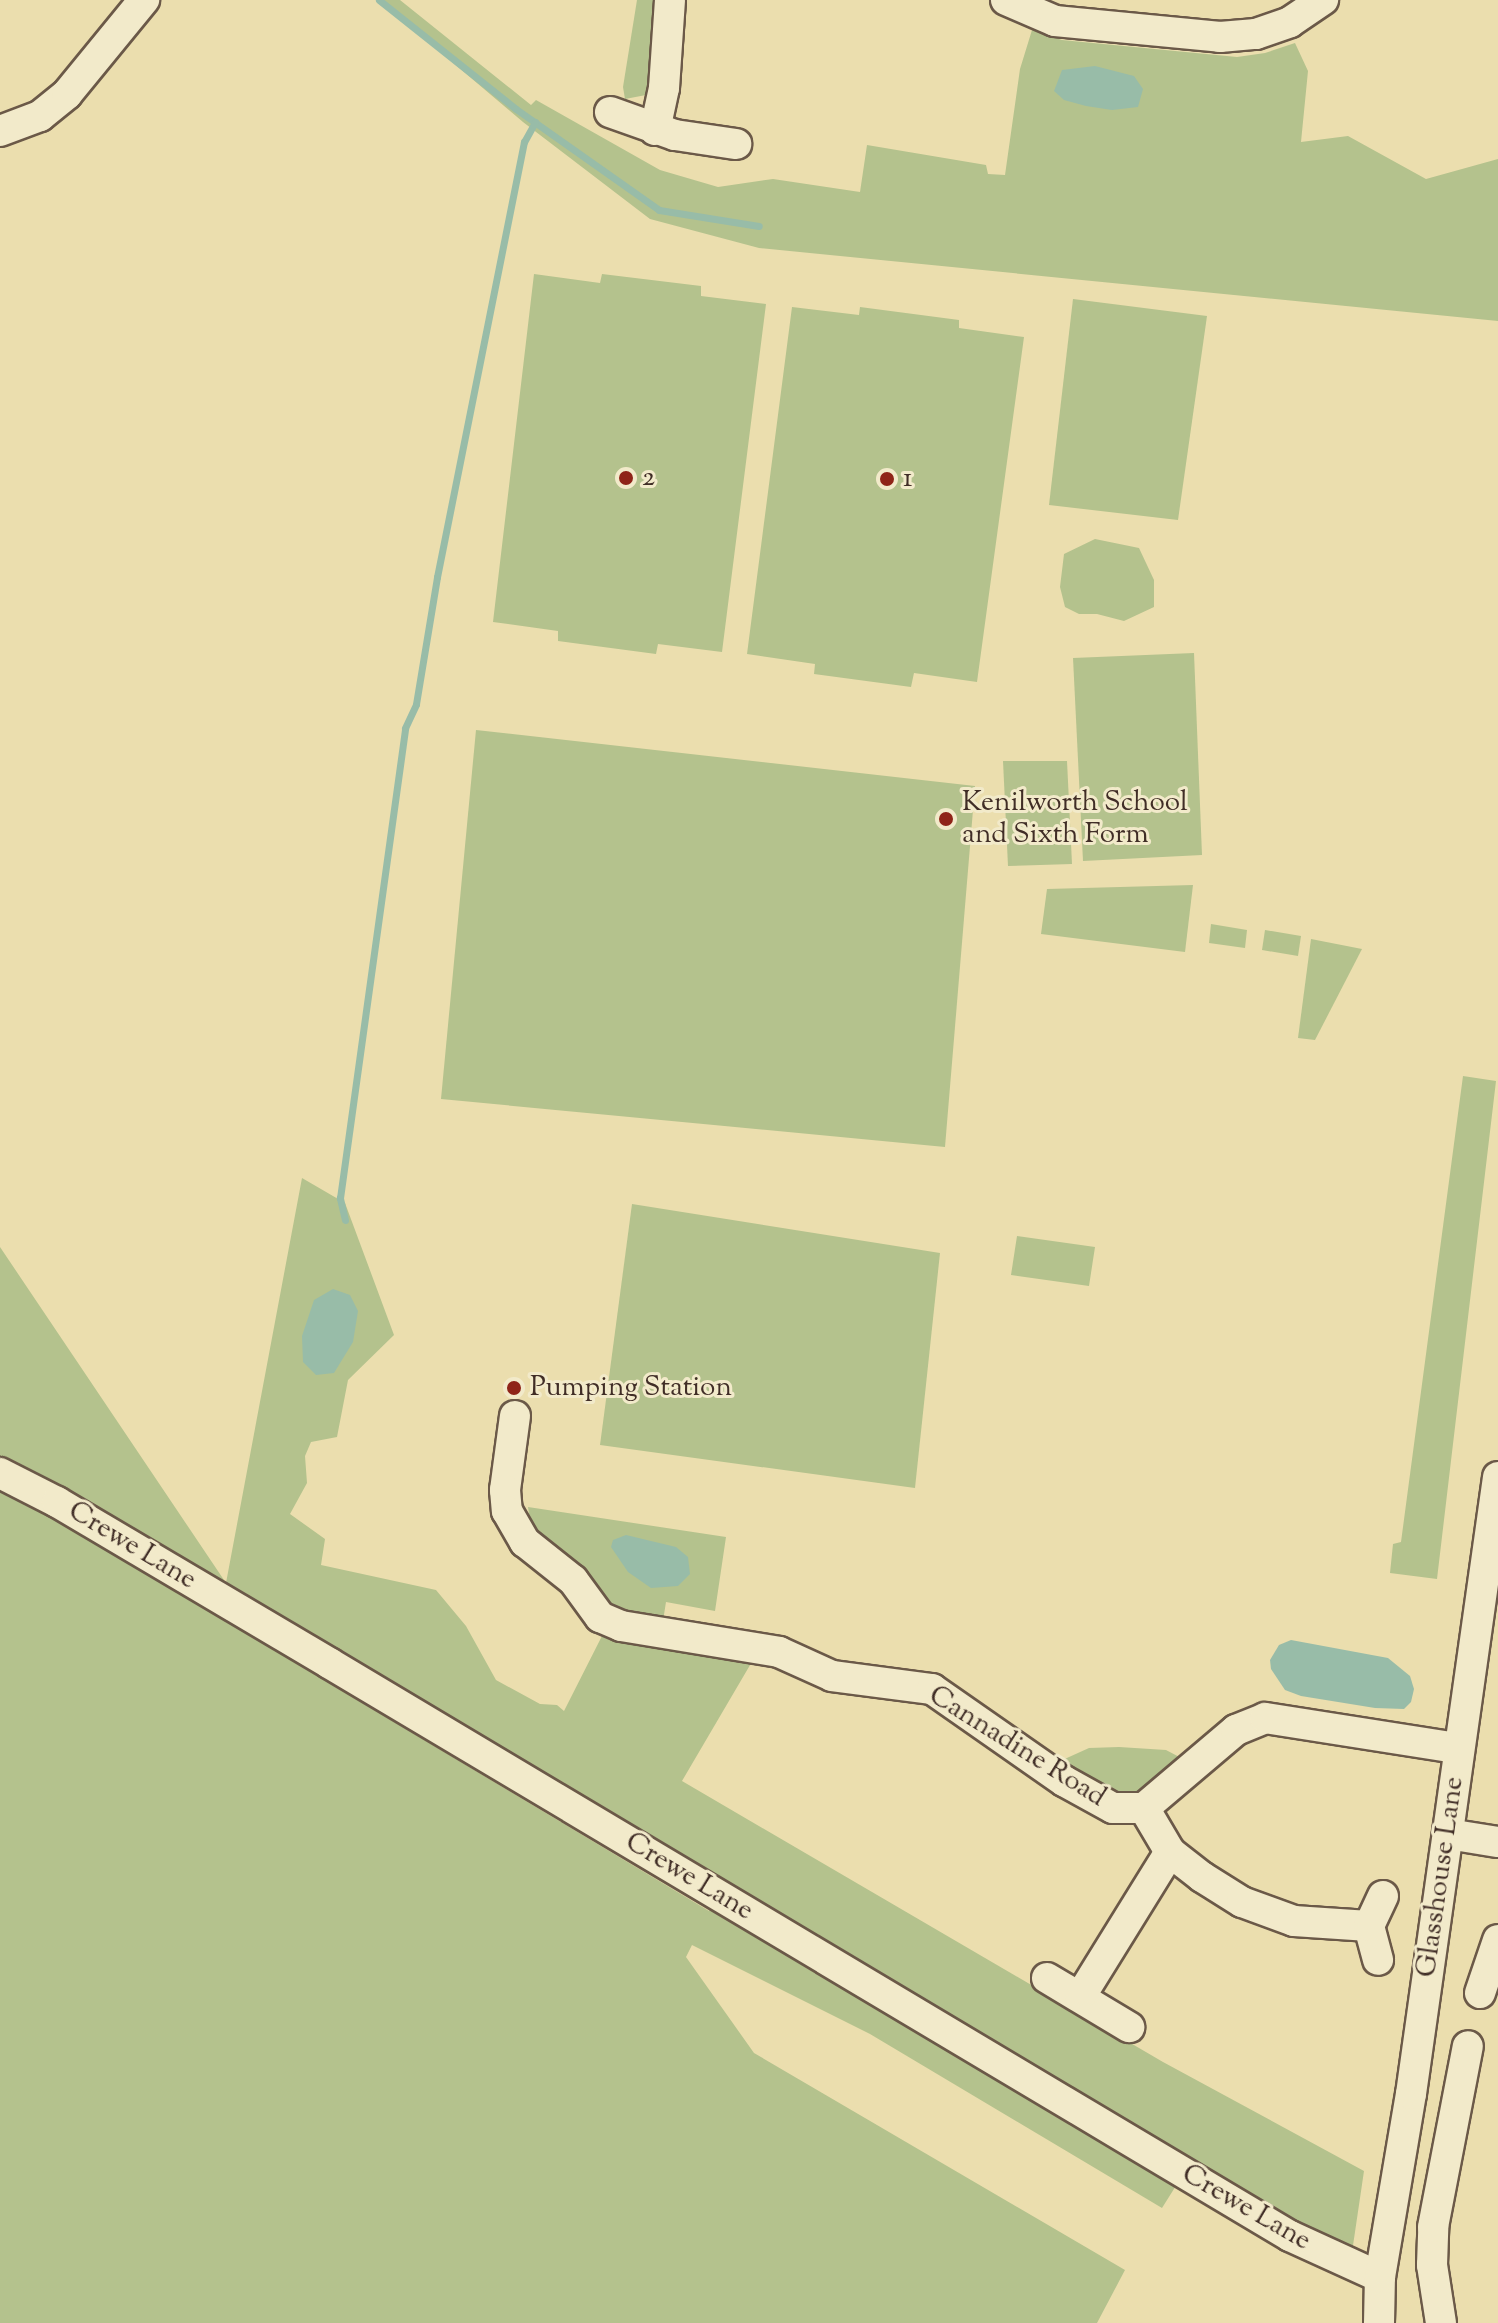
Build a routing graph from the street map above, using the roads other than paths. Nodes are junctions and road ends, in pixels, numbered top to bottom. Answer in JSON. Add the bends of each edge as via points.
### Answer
{"nodes":[{"id":1,"x":144,"y":0,"type":"edge"},
{"id":2,"x":670,"y":0,"type":"edge"},
{"id":3,"x":1006,"y":0,"type":"edge"},
{"id":4,"x":1323,"y":0,"type":"edge"},
{"id":5,"x":610,"y":112,"type":"dead end"},
{"id":6,"x":5,"y":130,"type":"edge"},
{"id":7,"x":655,"y":130,"type":"junction"},
{"id":8,"x":736,"y":144,"type":"dead end"},
{"id":9,"x":515,"y":1416,"type":"dead end"},
{"id":10,"x":0,"y":1473,"type":"edge"},
{"id":11,"x":1498,"y":1477,"type":"edge"},
{"id":12,"x":1457,"y":1748,"type":"junction"},
{"id":13,"x":1144,"y":1808,"type":"junction"},
{"id":14,"x":1448,"y":1834,"type":"junction"},
{"id":15,"x":1498,"y":1842,"type":"edge"},
{"id":16,"x":1170,"y":1852,"type":"junction"},
{"id":17,"x":1383,"y":1896,"type":"dead end"},
{"id":18,"x":1369,"y":1926,"type":"junction"},
{"id":19,"x":1498,"y":1940,"type":"edge"},
{"id":20,"x":1378,"y":1960,"type":"dead end"},
{"id":21,"x":1047,"y":1978,"type":"dead end"},
{"id":22,"x":1480,"y":1993,"type":"dead end"},
{"id":23,"x":1080,"y":1997,"type":"junction"},
{"id":24,"x":1129,"y":2027,"type":"dead end"},
{"id":25,"x":1468,"y":2046,"type":"dead end"},
{"id":26,"x":1380,"y":2277,"type":"junction"},
{"id":27,"x":1379,"y":2323,"type":"edge"},
{"id":28,"x":1441,"y":2323,"type":"edge"}],
"edges":[{"from":1,"to":6,"type":"street","via":[[67,94],[40,116]]},
{"from":2,"to":7,"type":"street","via":[[664,88]]},
{"from":3,"to":4,"type":"street","via":[[1055,21],[1220,37],[1279,26]]},
{"from":5,"to":7,"type":"street"},
{"from":7,"to":8,"type":"street"},
{"from":9,"to":13,"type":"street","name":"Cannadine Road","via":[[507,1511],[525,1542],[573,1580],[600,1617],[621,1626],[769,1649],[832,1676],[932,1689],[1093,1799],[1113,1808]]},
{"from":10,"to":26,"type":"street","name":"Crewe Lane","via":[[57,1502],[1290,2236]]},
{"from":11,"to":12,"type":"street","name":"Glasshouse Lane"},
{"from":12,"to":13,"type":"street","name":"Cannadine Road","via":[[1265,1718],[1236,1730]]},
{"from":12,"to":14,"type":"street","name":"Glasshouse Lane"},
{"from":13,"to":16,"type":"street"},
{"from":14,"to":15,"type":"street"},
{"from":14,"to":26,"type":"street","name":"Glasshouse Lane"},
{"from":16,"to":18,"type":"street","via":[[1242,1902],[1294,1921]]},
{"from":16,"to":23,"type":"street"},
{"from":17,"to":18,"type":"street"},
{"from":18,"to":20,"type":"street"},
{"from":19,"to":22,"type":"street"},
{"from":21,"to":23,"type":"street"},
{"from":23,"to":24,"type":"street"},
{"from":25,"to":28,"type":"street","via":[[1433,2227],[1432,2265]]},
{"from":26,"to":27,"type":"street","name":"Glasshouse Lane"}]}
